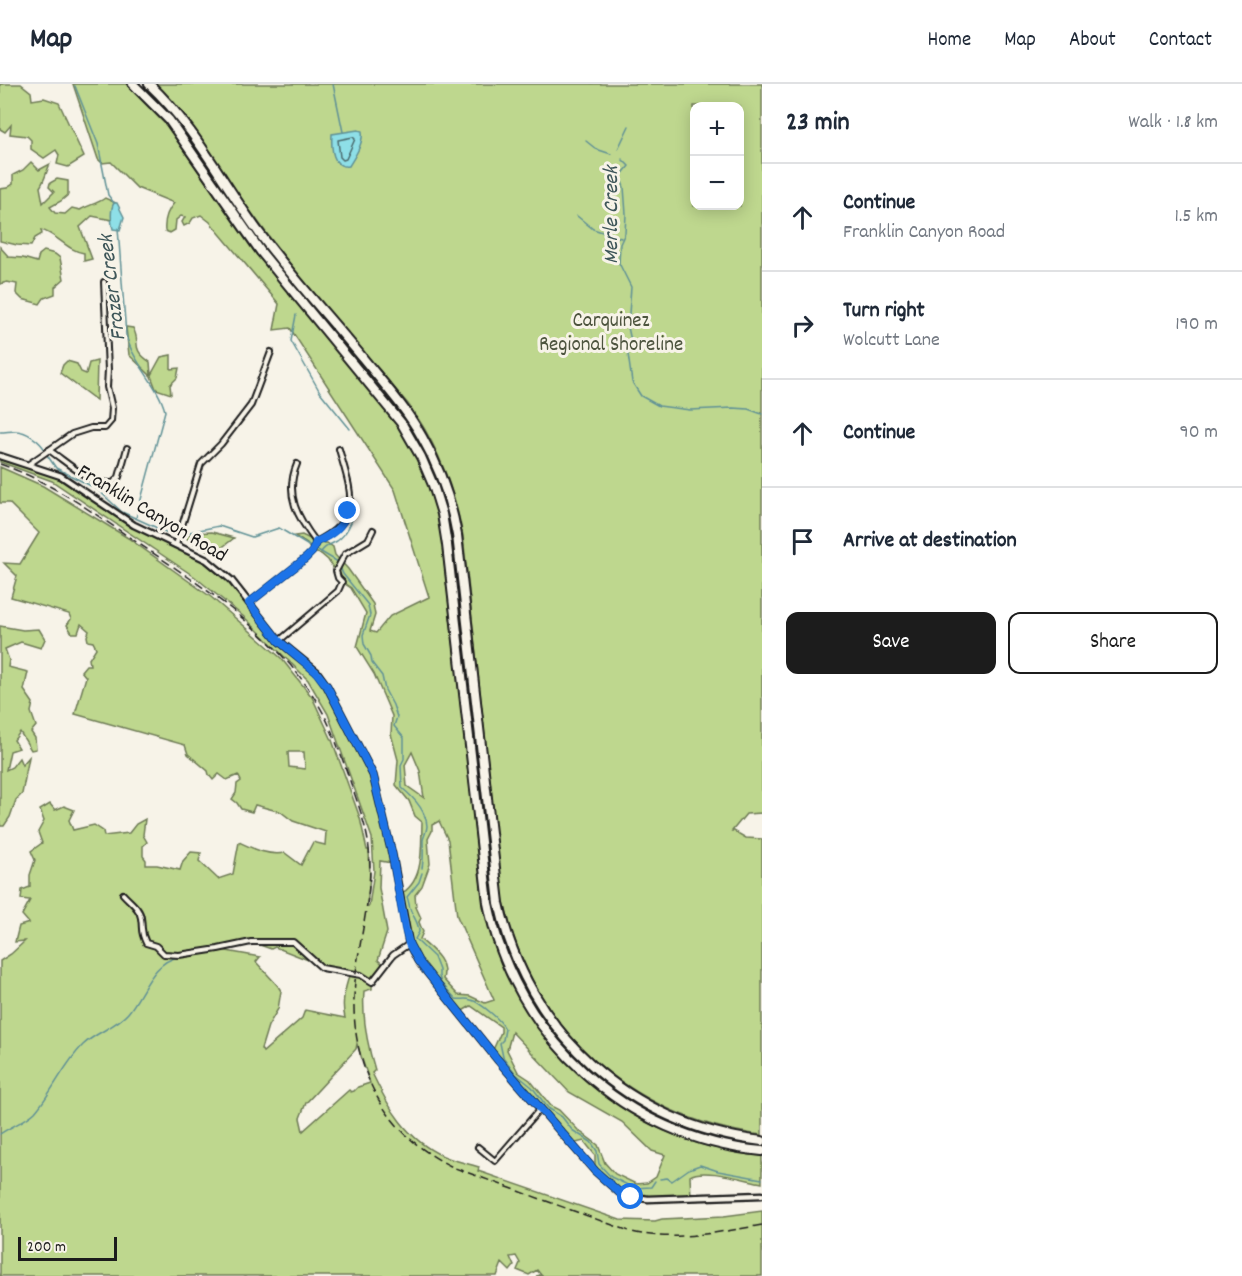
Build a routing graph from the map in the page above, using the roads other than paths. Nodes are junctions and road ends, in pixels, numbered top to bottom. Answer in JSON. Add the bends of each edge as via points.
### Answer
{"nodes":[{"id":1,"x":133,"y":84,"type":"edge"},
{"id":2,"x":149,"y":84,"type":"edge"},
{"id":3,"x":104,"y":282,"type":"dead end"},
{"id":4,"x":271,"y":352,"type":"dead end"},
{"id":5,"x":127,"y":448,"type":"dead end"},
{"id":6,"x":339,"y":449,"type":"dead end"},
{"id":7,"x":49,"y":450,"type":"junction"},
{"id":8,"x":0,"y":456,"type":"edge"},
{"id":9,"x":29,"y":464,"type":"junction"},
{"id":10,"x":297,"y":464,"type":"dead end"},
{"id":11,"x":373,"y":530,"type":"dead end"},
{"id":12,"x":316,"y":542,"type":"junction"},
{"id":13,"x":176,"y":545,"type":"junction"},
{"id":14,"x":249,"y":603,"type":"junction"},
{"id":15,"x":279,"y":641,"type":"junction"},
{"id":16,"x":123,"y":894,"type":"dead end"},
{"id":17,"x":409,"y":944,"type":"junction"},
{"id":18,"x":540,"y":1109,"type":"junction"},
{"id":19,"x":762,"y":1141,"type":"edge"},
{"id":20,"x":478,"y":1147,"type":"dead end"},
{"id":21,"x":762,"y":1151,"type":"edge"},
{"id":22,"x":762,"y":1195,"type":"edge"}],
"edges":[{"from":1,"to":21,"type":"highway","via":[[173,126],[261,252],[393,411],[424,464],[438,500],[447,544],[488,903],[502,954],[526,1003],[568,1058],[627,1106],[697,1138]]},
{"from":2,"to":19,"type":"highway","via":[[181,119],[268,244],[400,403],[438,469],[457,536],[498,896],[509,940],[532,990],[577,1051],[630,1094],[692,1124]]},
{"from":3,"to":7,"type":"street","via":[[111,421],[105,428],[72,434]]},
{"from":4,"to":13,"type":"street","via":[[251,405],[201,464]]},
{"from":5,"to":7,"type":"street","via":[[119,477],[113,483],[102,484]]},
{"from":6,"to":12,"type":"street","via":[[351,493],[348,511],[335,533]]},
{"from":7,"to":9,"type":"street"},
{"from":8,"to":9,"type":"street","name":"Franklin Canyon Road"},
{"from":9,"to":13,"type":"street","name":"Franklin Canyon Road","via":[[61,476],[134,525]]},
{"from":10,"to":12,"type":"street","via":[[291,477],[291,492],[300,521]]},
{"from":11,"to":15,"type":"street","via":[[368,540],[345,555],[336,571],[342,582],[338,591]]},
{"from":12,"to":14,"type":"street","via":[[312,552]]},
{"from":13,"to":14,"type":"street","name":"Franklin Canyon Road","via":[[207,560],[231,579]]},
{"from":14,"to":15,"type":"street","name":"Franklin Canyon Road"},
{"from":15,"to":17,"type":"street","name":"Franklin Canyon Road","via":[[327,686],[373,775]]},
{"from":16,"to":17,"type":"street","via":[[137,908],[140,932],[146,943],[164,954],[251,942],[293,942],[322,968],[361,975],[372,982],[393,956]]},
{"from":17,"to":18,"type":"street","name":"Franklin Canyon Road","via":[[441,991]]},
{"from":18,"to":20,"type":"street","via":[[495,1161]]},
{"from":18,"to":22,"type":"street","name":"Franklin Canyon Road","via":[[622,1195],[648,1199]]}]}
